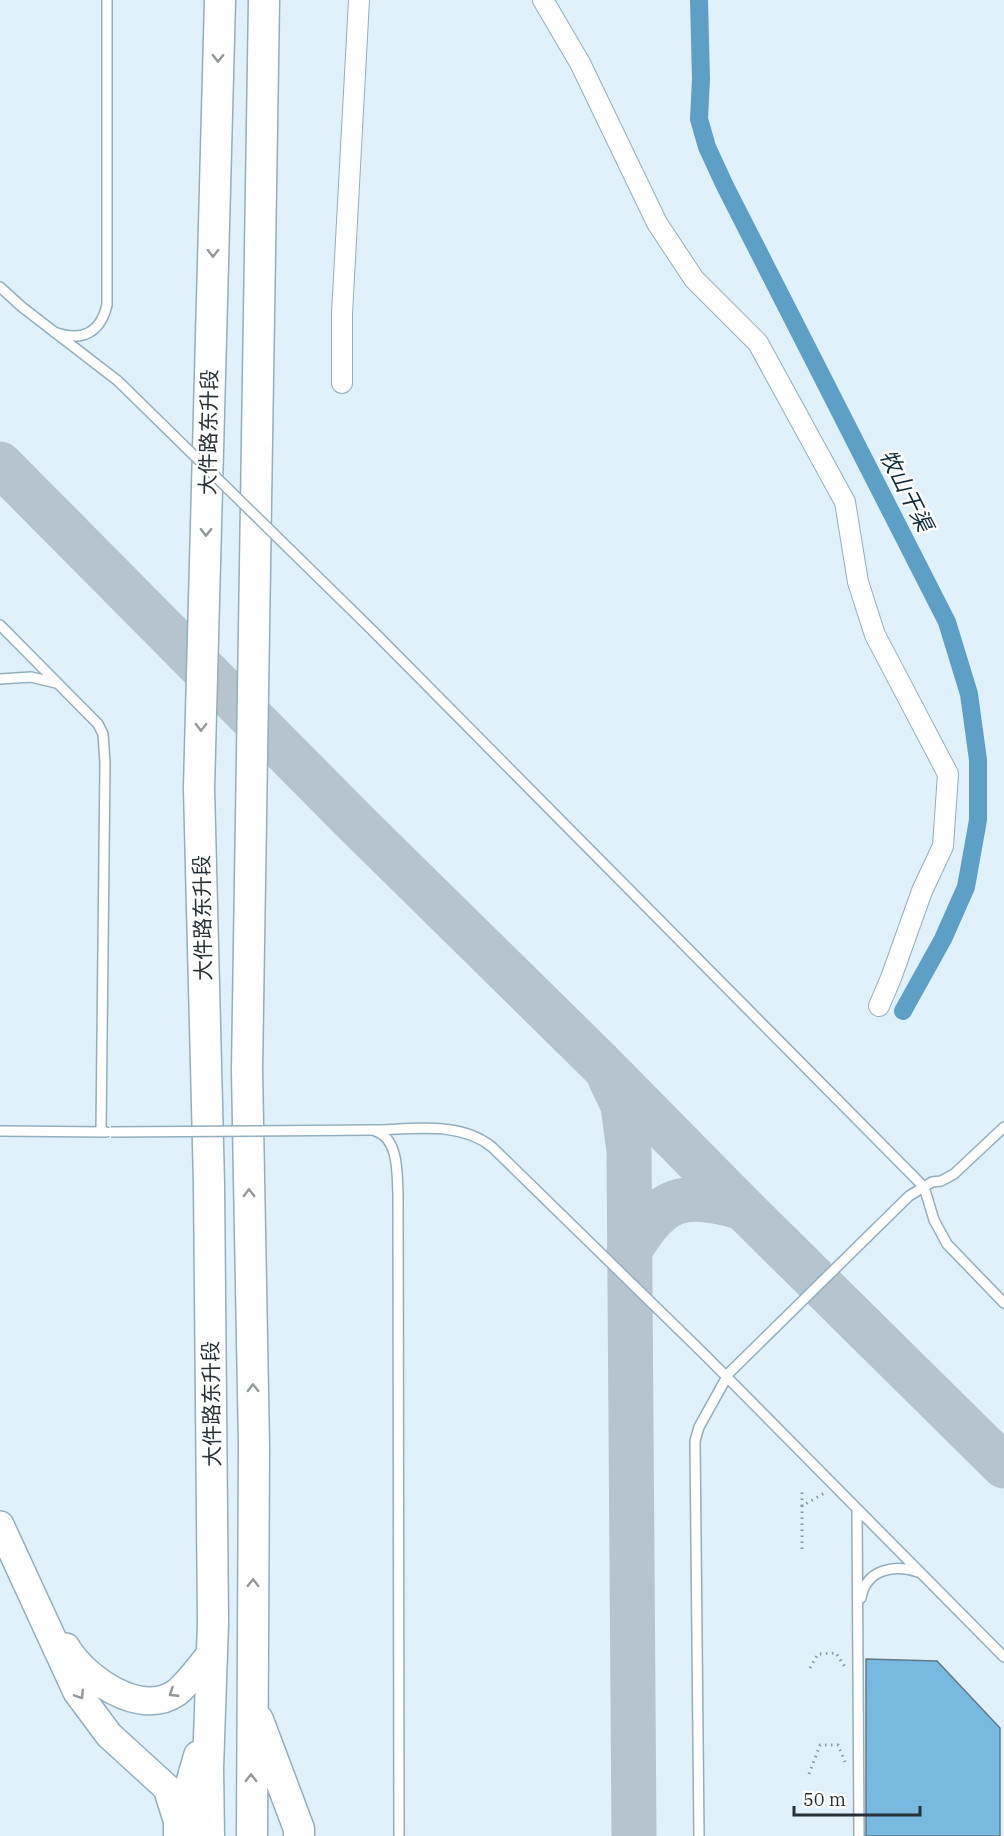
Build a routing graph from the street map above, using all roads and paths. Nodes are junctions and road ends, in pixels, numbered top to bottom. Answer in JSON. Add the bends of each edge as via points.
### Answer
{"nodes":[{"id":1,"x":107,"y":0,"type":"edge"},
{"id":2,"x":220,"y":0,"type":"edge"},
{"id":3,"x":264,"y":0,"type":"edge"},
{"id":4,"x":359,"y":0,"type":"edge"},
{"id":5,"x":543,"y":0,"type":"edge"},
{"id":6,"x":0,"y":287,"type":"edge"},
{"id":7,"x":54,"y":332,"type":"junction"},
{"id":8,"x":342,"y":383,"type":"dead end"},
{"id":9,"x":0,"y":625,"type":"edge"},
{"id":10,"x":0,"y":679,"type":"edge"},
{"id":11,"x":59,"y":684,"type":"junction"},
{"id":12,"x":879,"y":1006,"type":"dead end"},
{"id":13,"x":1004,"y":1127,"type":"edge"},
{"id":14,"x":370,"y":1130,"type":"junction"},
{"id":15,"x":0,"y":1131,"type":"edge"},
{"id":16,"x":101,"y":1132,"type":"junction"},
{"id":17,"x":924,"y":1187,"type":"junction"},
{"id":18,"x":1004,"y":1303,"type":"edge"},
{"id":19,"x":726,"y":1377,"type":"junction"},
{"id":20,"x":836,"y":1487,"type":"junction"},
{"id":21,"x":802,"y":1488,"type":"dead end"},
{"id":22,"x":802,"y":1506,"type":"junction"},
{"id":23,"x":857,"y":1509,"type":"junction"},
{"id":24,"x":0,"y":1525,"type":"edge"},
{"id":25,"x":802,"y":1549,"type":"dead end"},
{"id":26,"x":920,"y":1573,"type":"junction"},
{"id":27,"x":28,"y":1586,"type":"junction"},
{"id":28,"x":858,"y":1612,"type":"junction"},
{"id":29,"x":213,"y":1651,"type":"junction"},
{"id":30,"x":1004,"y":1657,"type":"edge"},
{"id":31,"x":810,"y":1668,"type":"dead end"},
{"id":32,"x":858,"y":1689,"type":"junction"},
{"id":33,"x":252,"y":1702,"type":"junction"},
{"id":34,"x":211,"y":1715,"type":"junction"},
{"id":35,"x":809,"y":1774,"type":"dead end"},
{"id":36,"x":859,"y":1794,"type":"junction"},
{"id":37,"x":179,"y":1831,"type":"edge"},
{"id":38,"x":209,"y":1836,"type":"edge"},
{"id":39,"x":252,"y":1836,"type":"edge"},
{"id":40,"x":299,"y":1836,"type":"edge"},
{"id":41,"x":399,"y":1836,"type":"edge"},
{"id":42,"x":699,"y":1836,"type":"edge"},
{"id":43,"x":859,"y":1836,"type":"edge"}],
"edges":[{"from":1,"to":7,"type":"lane","via":[[107,305],[99,324],[84,336],[67,337]]},
{"from":2,"to":29,"type":"main road","name":"大件路东升段","one_way":true,"via":[[199,788],[209,1184]]},
{"from":33,"to":3,"type":"main road","name":"大件路东升段","one_way":true,"via":[[254,1446],[247,1070]]},
{"from":4,"to":8,"type":"street","via":[[342,314]]},
{"from":5,"to":12,"type":"street","via":[[580,63],[657,223],[694,279],[758,343],[844,502],[858,582],[875,635],[948,774],[944,846],[922,891]]},
{"from":6,"to":7,"type":"lane"},
{"from":7,"to":17,"type":"lane","bridge":true,"via":[[118,381]]},
{"from":9,"to":11,"type":"lane"},
{"from":10,"to":11,"type":"lane","via":[[31,677]]},
{"from":11,"to":16,"type":"lane","via":[[103,734]]},
{"from":13,"to":17,"type":"lane","via":[[954,1174]]},
{"from":14,"to":16,"type":"lane","bridge":true},
{"from":14,"to":19,"type":"lane","via":[[453,1129],[482,1138]]},
{"from":14,"to":41,"type":"lane","via":[[386,1138],[395,1156],[397,1172]]},
{"from":15,"to":16,"type":"lane"},
{"from":17,"to":18,"type":"lane","via":[[934,1220],[947,1244]]},
{"from":17,"to":19,"type":"lane","via":[[881,1221]]},
{"from":19,"to":20,"type":"lane"},
{"from":19,"to":42,"type":"lane","via":[[695,1441]]},
{"from":20,"to":22,"type":"path"},
{"from":20,"to":23,"type":"lane"},
{"from":21,"to":22,"type":"path"},
{"from":22,"to":25,"type":"path"},
{"from":23,"to":26,"type":"lane"},
{"from":23,"to":28,"type":"lane"},
{"from":24,"to":27,"type":"street"},
{"from":26,"to":28,"type":"lane","via":[[906,1568],[883,1570],[862,1592]]},
{"from":26,"to":30,"type":"lane"},
{"from":29,"to":27,"type":"street","one_way":true,"via":[[176,1693],[155,1702],[132,1699],[101,1684],[75,1662]]},
{"from":27,"to":37,"type":"street","one_way":true,"via":[[77,1692],[109,1735],[167,1788]]},
{"from":28,"to":32,"type":"lane"},
{"from":29,"to":34,"type":"main road","name":"大件路东升段"},
{"from":31,"to":32,"type":"path","via":[[818,1654],[836,1653]]},
{"from":32,"to":36,"type":"lane"},
{"from":39,"to":33,"type":"main road","name":"大件路东升段","one_way":true},
{"from":33,"to":40,"type":"main road"},
{"from":34,"to":37,"type":"main road"},
{"from":34,"to":38,"type":"main road","name":"大件路东升段"},
{"from":35,"to":36,"type":"path","via":[[820,1745],[838,1745]]},
{"from":36,"to":43,"type":"lane"}]}
